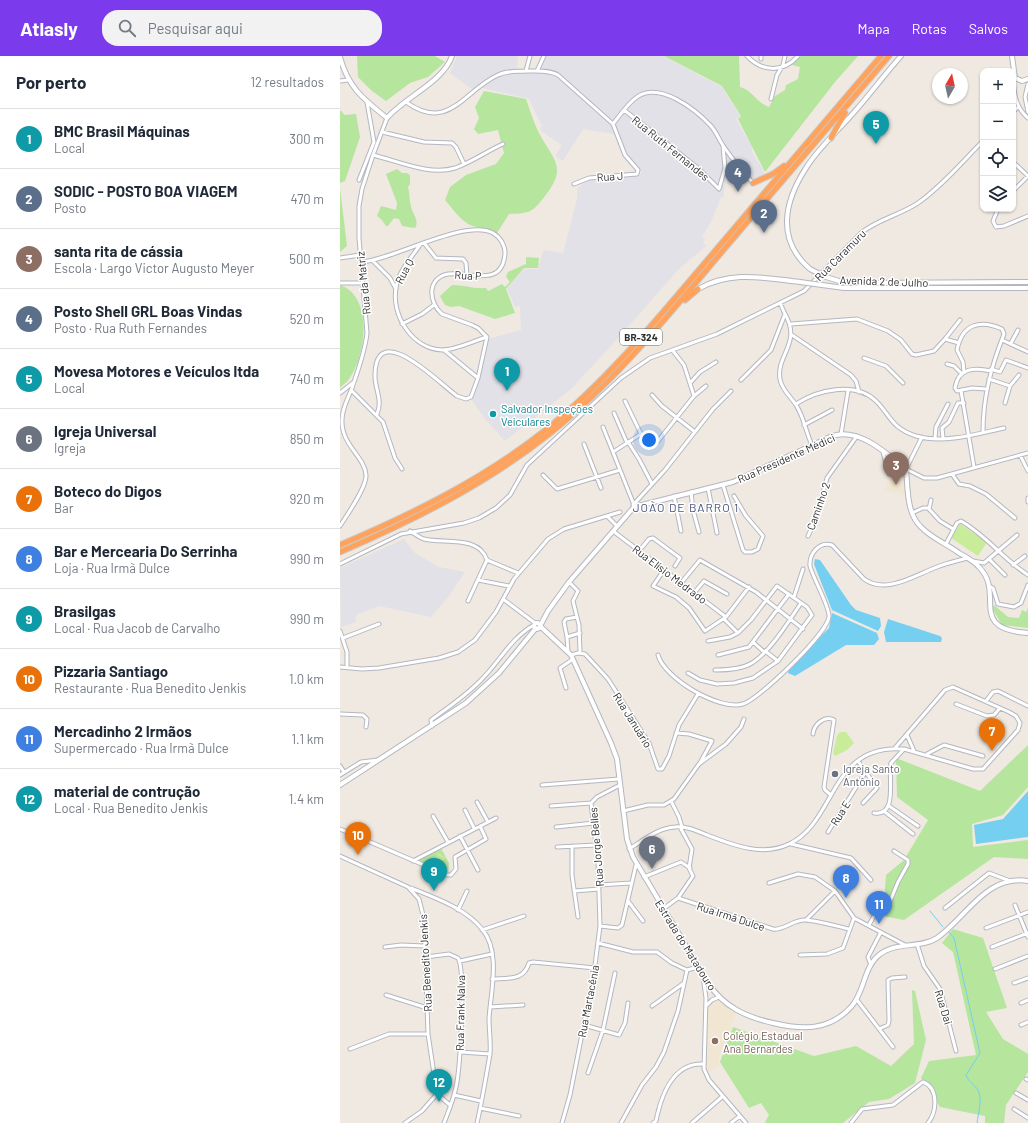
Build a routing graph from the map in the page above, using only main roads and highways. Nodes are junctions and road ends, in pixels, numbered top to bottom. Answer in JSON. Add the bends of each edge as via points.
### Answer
{"nodes":[{"id":1,"x":452,"y":56,"type":"edge"},
{"id":2,"x":881,"y":56,"type":"edge"},
{"id":3,"x":889,"y":56,"type":"edge"},
{"id":4,"x":900,"y":56,"type":"edge"},
{"id":5,"x":1012,"y":56,"type":"edge"},
{"id":6,"x":340,"y":57,"type":"edge"},
{"id":7,"x":1013,"y":68,"type":"edge"},
{"id":8,"x":1016,"y":77,"type":"edge"},
{"id":9,"x":1028,"y":79,"type":"edge"},
{"id":10,"x":854,"y":98,"type":"junction"},
{"id":11,"x":831,"y":138,"type":"junction"},
{"id":12,"x":794,"y":158,"type":"junction"},
{"id":13,"x":753,"y":182,"type":"road end"},
{"id":14,"x":1028,"y":282,"type":"edge"},
{"id":15,"x":1028,"y":288,"type":"edge"},
{"id":16,"x":698,"y":289,"type":"joint"},
{"id":17,"x":638,"y":350,"type":"junction"},
{"id":18,"x":340,"y":545,"type":"edge"},
{"id":19,"x":340,"y":552,"type":"edge"},
{"id":20,"x":536,"y":626,"type":"junction"},
{"id":21,"x":1028,"y":633,"type":"edge"},
{"id":22,"x":340,"y":785,"type":"edge"},
{"id":23,"x":1028,"y":881,"type":"edge"}],
"edges":[{"from":1,"to":6,"type":"main road","via":[[438,76],[387,118],[367,102],[348,80]]},
{"from":2,"to":12,"type":"highway","number":"BR-324"},
{"from":3,"to":10,"type":"highway","number":"BR-324"},
{"from":4,"to":11,"type":"main road","name":"Avenida 2 de Julho"},
{"from":5,"to":7,"type":"main road"},
{"from":8,"to":9,"type":"main road","via":[[1020,80]]},
{"from":10,"to":11,"type":"highway","via":[[837,123]]},
{"from":10,"to":17,"type":"highway","number":"BR-324"},
{"from":11,"to":14,"type":"main road","name":"Avenida 2 de Julho","bridge":true,"via":[[806,166],[794,191],[787,216],[791,245],[810,269],[839,281],[862,283]]},
{"from":12,"to":13,"type":"highway","via":[[773,174]]},
{"from":12,"to":18,"type":"highway","number":"BR-324","via":[[642,336],[569,410],[517,451],[475,478],[423,508]]},
{"from":15,"to":16,"type":"main road","name":"Avenida 2 de Julho","bridge":true,"via":[[856,288],[733,277],[715,280]]},
{"from":16,"to":17,"type":"highway","via":[[646,345]]},
{"from":17,"to":19,"type":"highway","number":"BR-324","via":[[568,419],[499,470],[430,510]]},
{"from":20,"to":21,"type":"main road","name":"Rua Presidente Médici","via":[[569,582],[634,506],[723,485],[841,434],[857,436],[906,468],[912,513],[920,527],[982,570],[989,586],[990,612],[994,621],[1007,630]]},
{"from":20,"to":22,"type":"main road","via":[[499,673],[466,703]]},
{"from":20,"to":23,"type":"main road","name":"Estrada do Matadouro","via":[[571,655],[611,743],[617,760],[630,849],[636,865],[702,974],[719,997],[731,1007],[751,1017],[784,1026],[805,1029],[832,1022],[847,1011],[856,1000],[871,965],[883,952],[938,937],[988,890],[1010,881]]}]}
